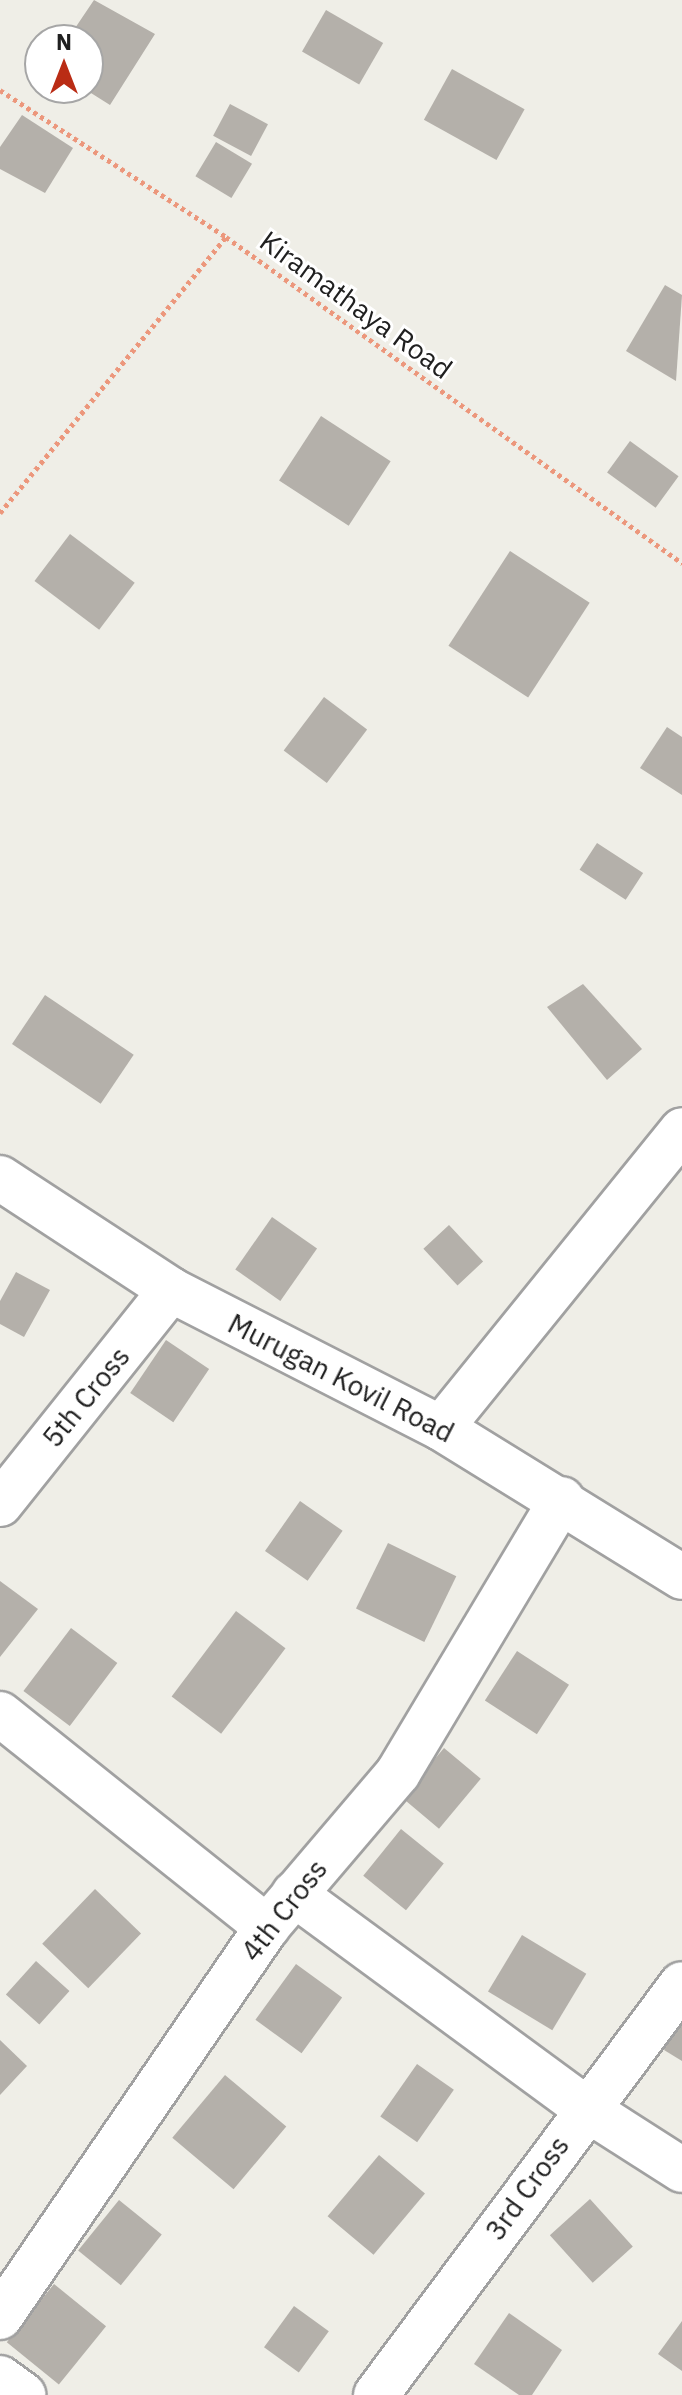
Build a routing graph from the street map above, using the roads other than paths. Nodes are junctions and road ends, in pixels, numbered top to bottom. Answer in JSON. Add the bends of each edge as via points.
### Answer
{"nodes":[{"id":1,"x":682,"y":1130,"type":"edge"},
{"id":2,"x":0,"y":1178,"type":"edge"},
{"id":3,"x":171,"y":1290,"type":"junction"},
{"id":4,"x":441,"y":1428,"type":"junction"},
{"id":5,"x":562,"y":1499,"type":"junction"},
{"id":6,"x":0,"y":1504,"type":"edge"},
{"id":7,"x":682,"y":1577,"type":"edge"},
{"id":8,"x":0,"y":1714,"type":"edge"},
{"id":9,"x":294,"y":1894,"type":"junction"},
{"id":10,"x":267,"y":1927,"type":"junction"},
{"id":11,"x":682,"y":1984,"type":"edge"},
{"id":12,"x":585,"y":2108,"type":"junction"},
{"id":13,"x":682,"y":2170,"type":"edge"},
{"id":14,"x":0,"y":2317,"type":"edge"},
{"id":15,"x":0,"y":2378,"type":"edge"},
{"id":16,"x":23,"y":2395,"type":"edge"},
{"id":17,"x":376,"y":2395,"type":"edge"}],
"edges":[{"from":1,"to":4,"type":"street"},
{"from":2,"to":3,"type":"street","name":"Murugan Kovil Road"},
{"from":3,"to":4,"type":"street","name":"Murugan Kovil Road"},
{"from":3,"to":6,"type":"street","name":"5th Cross"},
{"from":4,"to":5,"type":"street","name":"Murugan Kovil Road"},
{"from":5,"to":7,"type":"street","name":"Murugan Kovil Road"},
{"from":5,"to":9,"type":"street","name":"4th Cross","via":[[398,1773]]},
{"from":8,"to":10,"type":"street"},
{"from":9,"to":10,"type":"street","name":"4th Cross"},
{"from":9,"to":12,"type":"street"},
{"from":10,"to":14,"type":"street","name":"4th Cross"},
{"from":11,"to":12,"type":"street","name":"3rd Cross"},
{"from":12,"to":13,"type":"street"},
{"from":12,"to":17,"type":"street","name":"3rd Cross"},
{"from":15,"to":16,"type":"street"}]}
